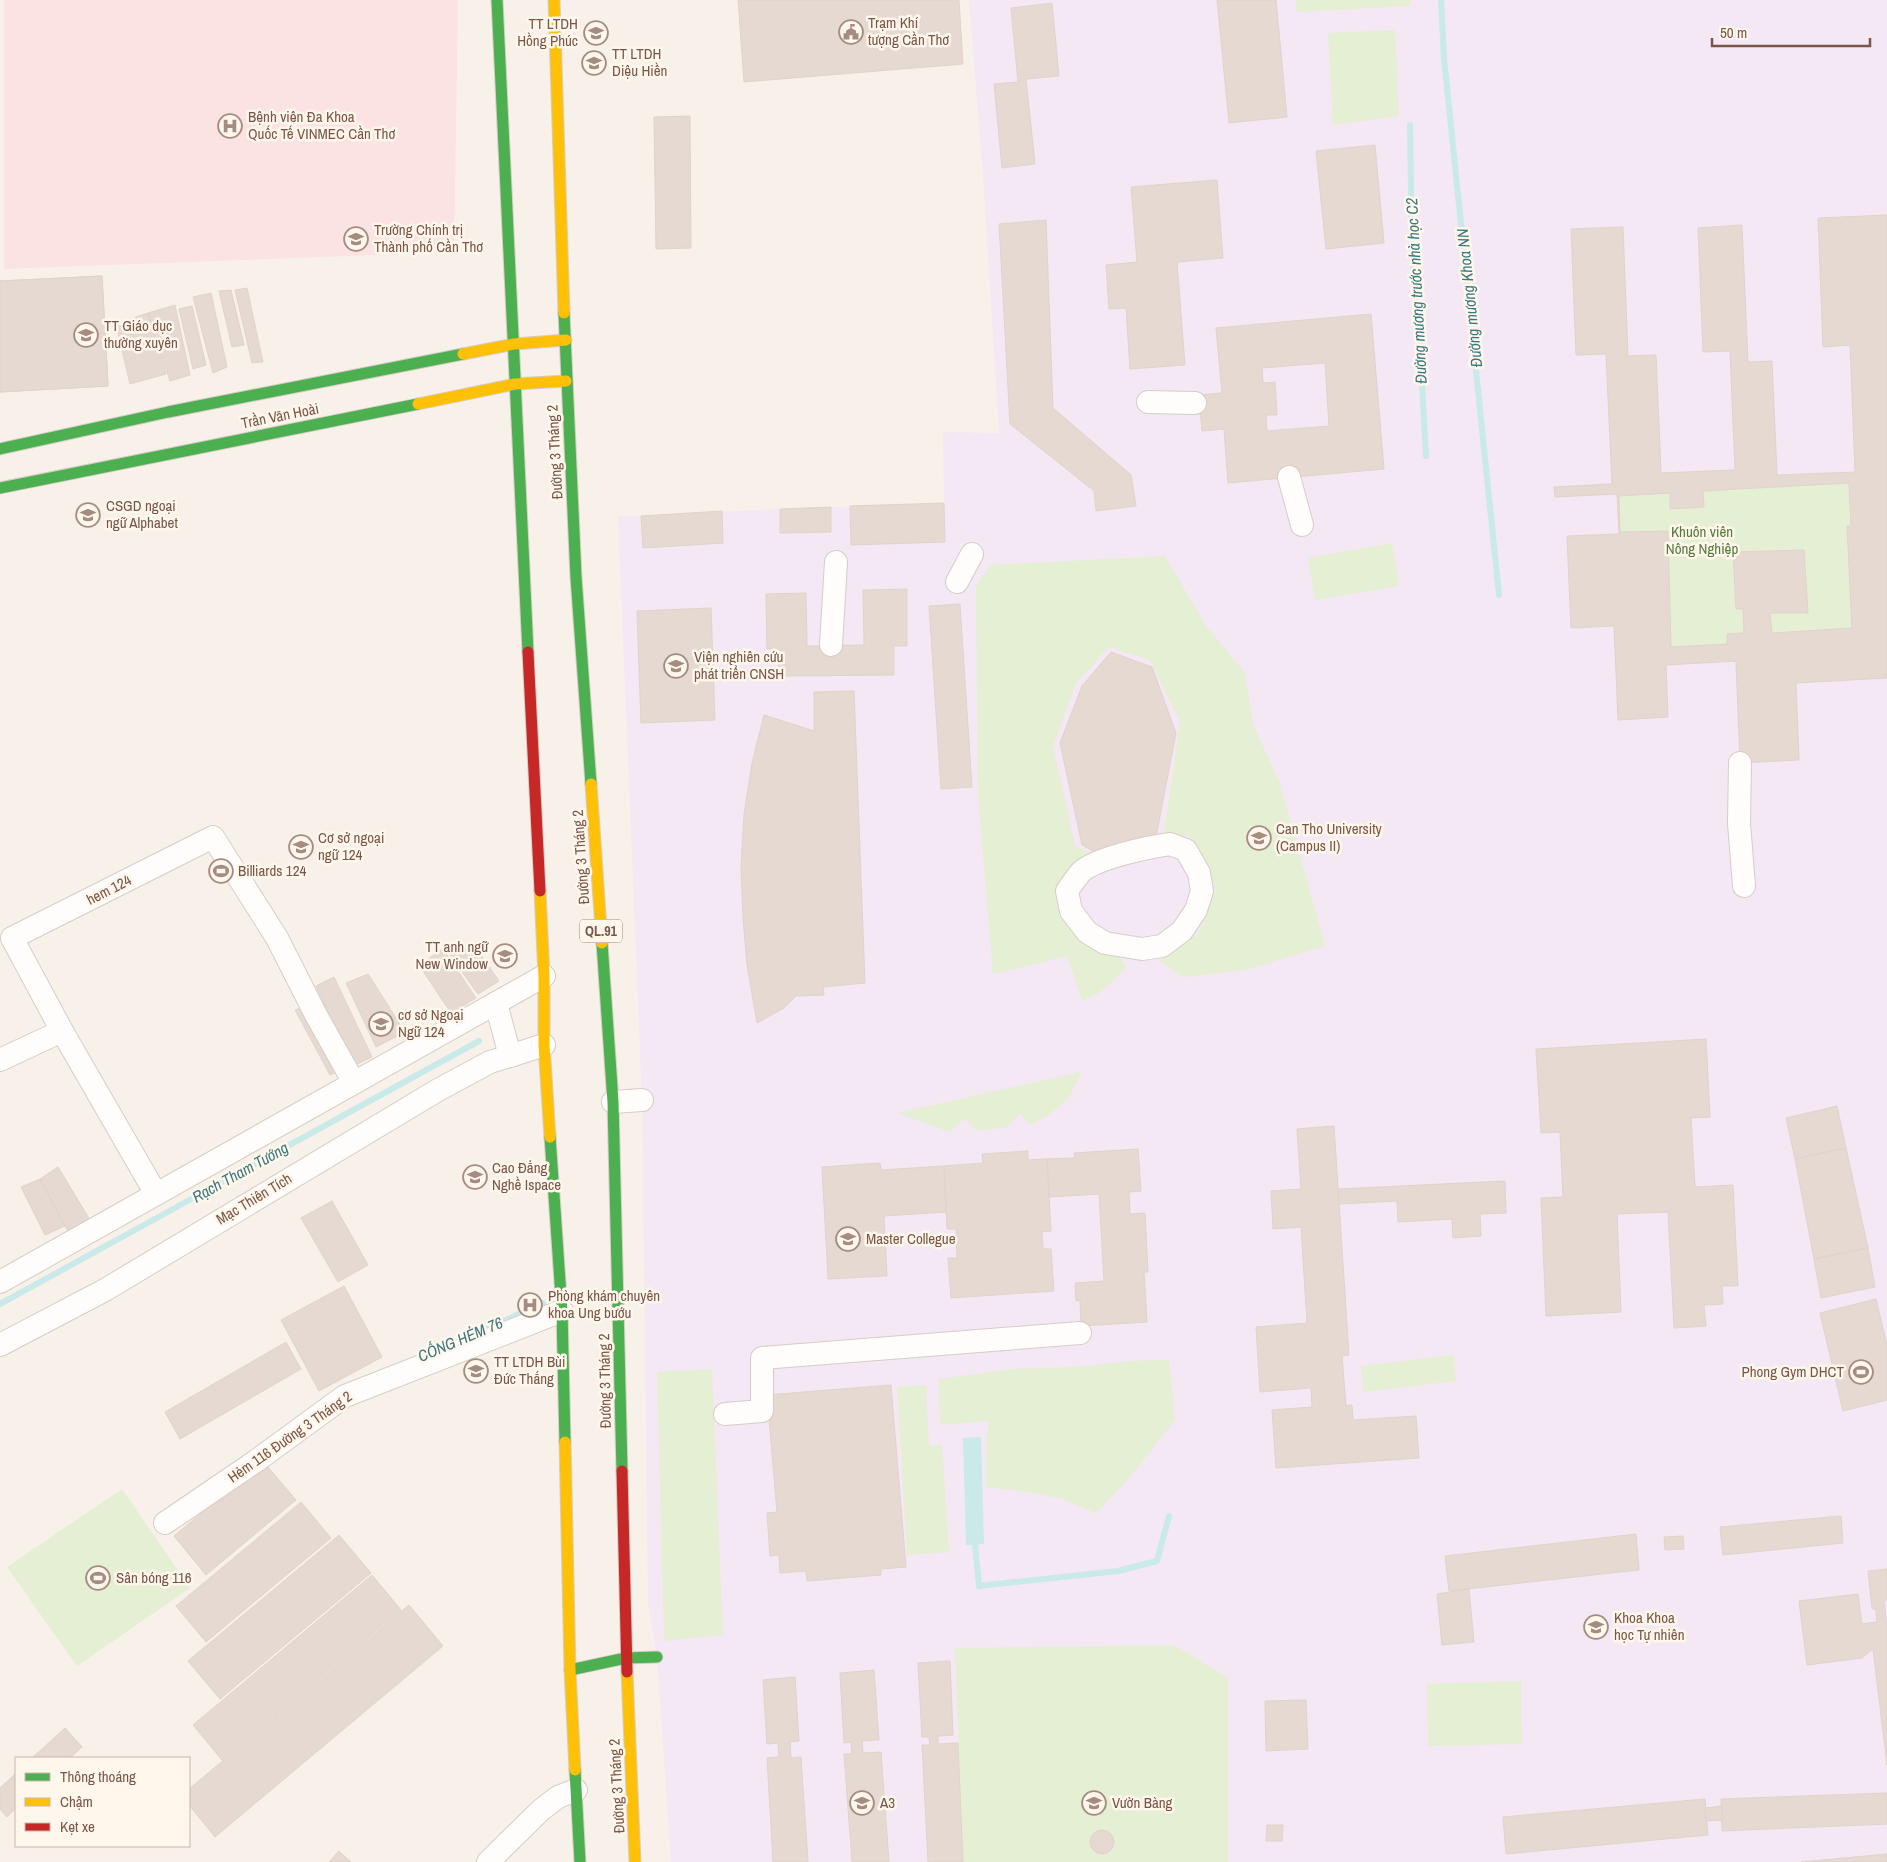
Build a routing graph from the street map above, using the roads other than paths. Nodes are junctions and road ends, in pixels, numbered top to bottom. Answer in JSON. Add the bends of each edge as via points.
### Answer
{"nodes":[{"id":1,"x":498,"y":0,"type":"edge"},
{"id":2,"x":554,"y":0,"type":"edge"},
{"id":3,"x":566,"y":340,"type":"junction"},
{"id":4,"x":514,"y":344,"type":"junction"},
{"id":5,"x":566,"y":381,"type":"junction"},
{"id":6,"x":515,"y":384,"type":"junction"},
{"id":7,"x":1148,"y":402,"type":"dead end"},
{"id":8,"x":1195,"y":403,"type":"dead end"},
{"id":9,"x":0,"y":448,"type":"edge"},
{"id":10,"x":1289,"y":478,"type":"dead end"},
{"id":11,"x":0,"y":488,"type":"edge"},
{"id":12,"x":1302,"y":525,"type":"dead end"},
{"id":13,"x":972,"y":554,"type":"dead end"},
{"id":14,"x":836,"y":562,"type":"dead end"},
{"id":15,"x":957,"y":582,"type":"dead end"},
{"id":16,"x":831,"y":645,"type":"dead end"},
{"id":17,"x":1740,"y":763,"type":"dead end"},
{"id":18,"x":1148,"y":847,"type":"joint"},
{"id":19,"x":1744,"y":886,"type":"dead end"},
{"id":20,"x":544,"y":976,"type":"junction"},
{"id":21,"x":496,"y":1003,"type":"junction"},
{"id":22,"x":62,"y":1032,"type":"junction"},
{"id":23,"x":544,"y":1045,"type":"junction"},
{"id":24,"x":510,"y":1056,"type":"junction"},
{"id":25,"x":0,"y":1060,"type":"edge"},
{"id":26,"x":354,"y":1083,"type":"junction"},
{"id":27,"x":642,"y":1100,"type":"dead end"},
{"id":28,"x":613,"y":1102,"type":"junction"},
{"id":29,"x":156,"y":1194,"type":"junction"},
{"id":30,"x":0,"y":1282,"type":"edge"},
{"id":31,"x":562,"y":1311,"type":"junction"},
{"id":32,"x":1080,"y":1333,"type":"dead end"},
{"id":33,"x":0,"y":1345,"type":"edge"},
{"id":34,"x":725,"y":1414,"type":"dead end"},
{"id":35,"x":165,"y":1523,"type":"dead end"},
{"id":36,"x":657,"y":1657,"type":"dead end"},
{"id":37,"x":626,"y":1658,"type":"junction"},
{"id":38,"x":570,"y":1670,"type":"junction"},
{"id":39,"x":576,"y":1790,"type":"junction"},
{"id":40,"x":488,"y":1862,"type":"edge"},
{"id":41,"x":580,"y":1862,"type":"edge"},
{"id":42,"x":636,"y":1862,"type":"edge"}],
"edges":[{"from":1,"to":4,"type":"main road"},
{"from":2,"to":3,"type":"main road","name":"Đường 3 Tháng 2","number":"QL.91"},
{"from":3,"to":4,"type":"main road","name":"Trần Văn Hoài"},
{"from":3,"to":5,"type":"main road","name":"Đường 3 Tháng 2","number":"QL.91"},
{"from":4,"to":6,"type":"main road"},
{"from":4,"to":9,"type":"main road","name":"Trần Văn Hoài"},
{"from":5,"to":6,"type":"main road","name":"Trần Văn Hoài"},
{"from":5,"to":28,"type":"main road","name":"Đường 3 Tháng 2","number":"QL.91","via":[[576,577]]},
{"from":6,"to":11,"type":"main road","name":"Trần Văn Hoài","via":[[175,448]]},
{"from":6,"to":20,"type":"main road"},
{"from":7,"to":8,"type":"street"},
{"from":10,"to":12,"type":"street"},
{"from":13,"to":15,"type":"street"},
{"from":14,"to":16,"type":"street"},
{"from":17,"to":19,"type":"street","via":[[1738,824]]},
{"from":18,"to":18,"type":"street","via":[[1170,844],[1186,850],[1199,873],[1202,890],[1196,910],[1182,931],[1162,946],[1142,949],[1105,943],[1087,932],[1071,911],[1066,891],[1082,871],[1107,859]]},
{"from":20,"to":21,"type":"street"},
{"from":20,"to":23,"type":"main road"},
{"from":21,"to":24,"type":"street"},
{"from":21,"to":26,"type":"street"},
{"from":22,"to":25,"type":"street"},
{"from":22,"to":26,"type":"street","name":"hem 124","via":[[12,938],[213,837],[277,938]]},
{"from":22,"to":29,"type":"street","name":"hem 124"},
{"from":23,"to":24,"type":"street","name":"Mạc Thiên Tích"},
{"from":23,"to":31,"type":"main road"},
{"from":24,"to":33,"type":"street","name":"Mạc Thiên Tích","via":[[490,1062],[438,1090],[105,1290]]},
{"from":26,"to":29,"type":"street"},
{"from":27,"to":28,"type":"street"},
{"from":28,"to":37,"type":"main road","name":"Đường 3 Tháng 2","number":"QL.91"},
{"from":29,"to":30,"type":"street"},
{"from":31,"to":35,"type":"street","name":"Hẻm 116 Đường 3 Tháng 2","via":[[345,1396]]},
{"from":31,"to":38,"type":"main road"},
{"from":32,"to":34,"type":"street","via":[[762,1358],[762,1411]]},
{"from":36,"to":37,"type":"main road"},
{"from":37,"to":38,"type":"main road"},
{"from":37,"to":42,"type":"main road","name":"Đường 3 Tháng 2","number":"QL.91"},
{"from":38,"to":39,"type":"main road"},
{"from":39,"to":40,"type":"street","via":[[558,1797],[541,1810]]},
{"from":39,"to":41,"type":"main road"}]}
